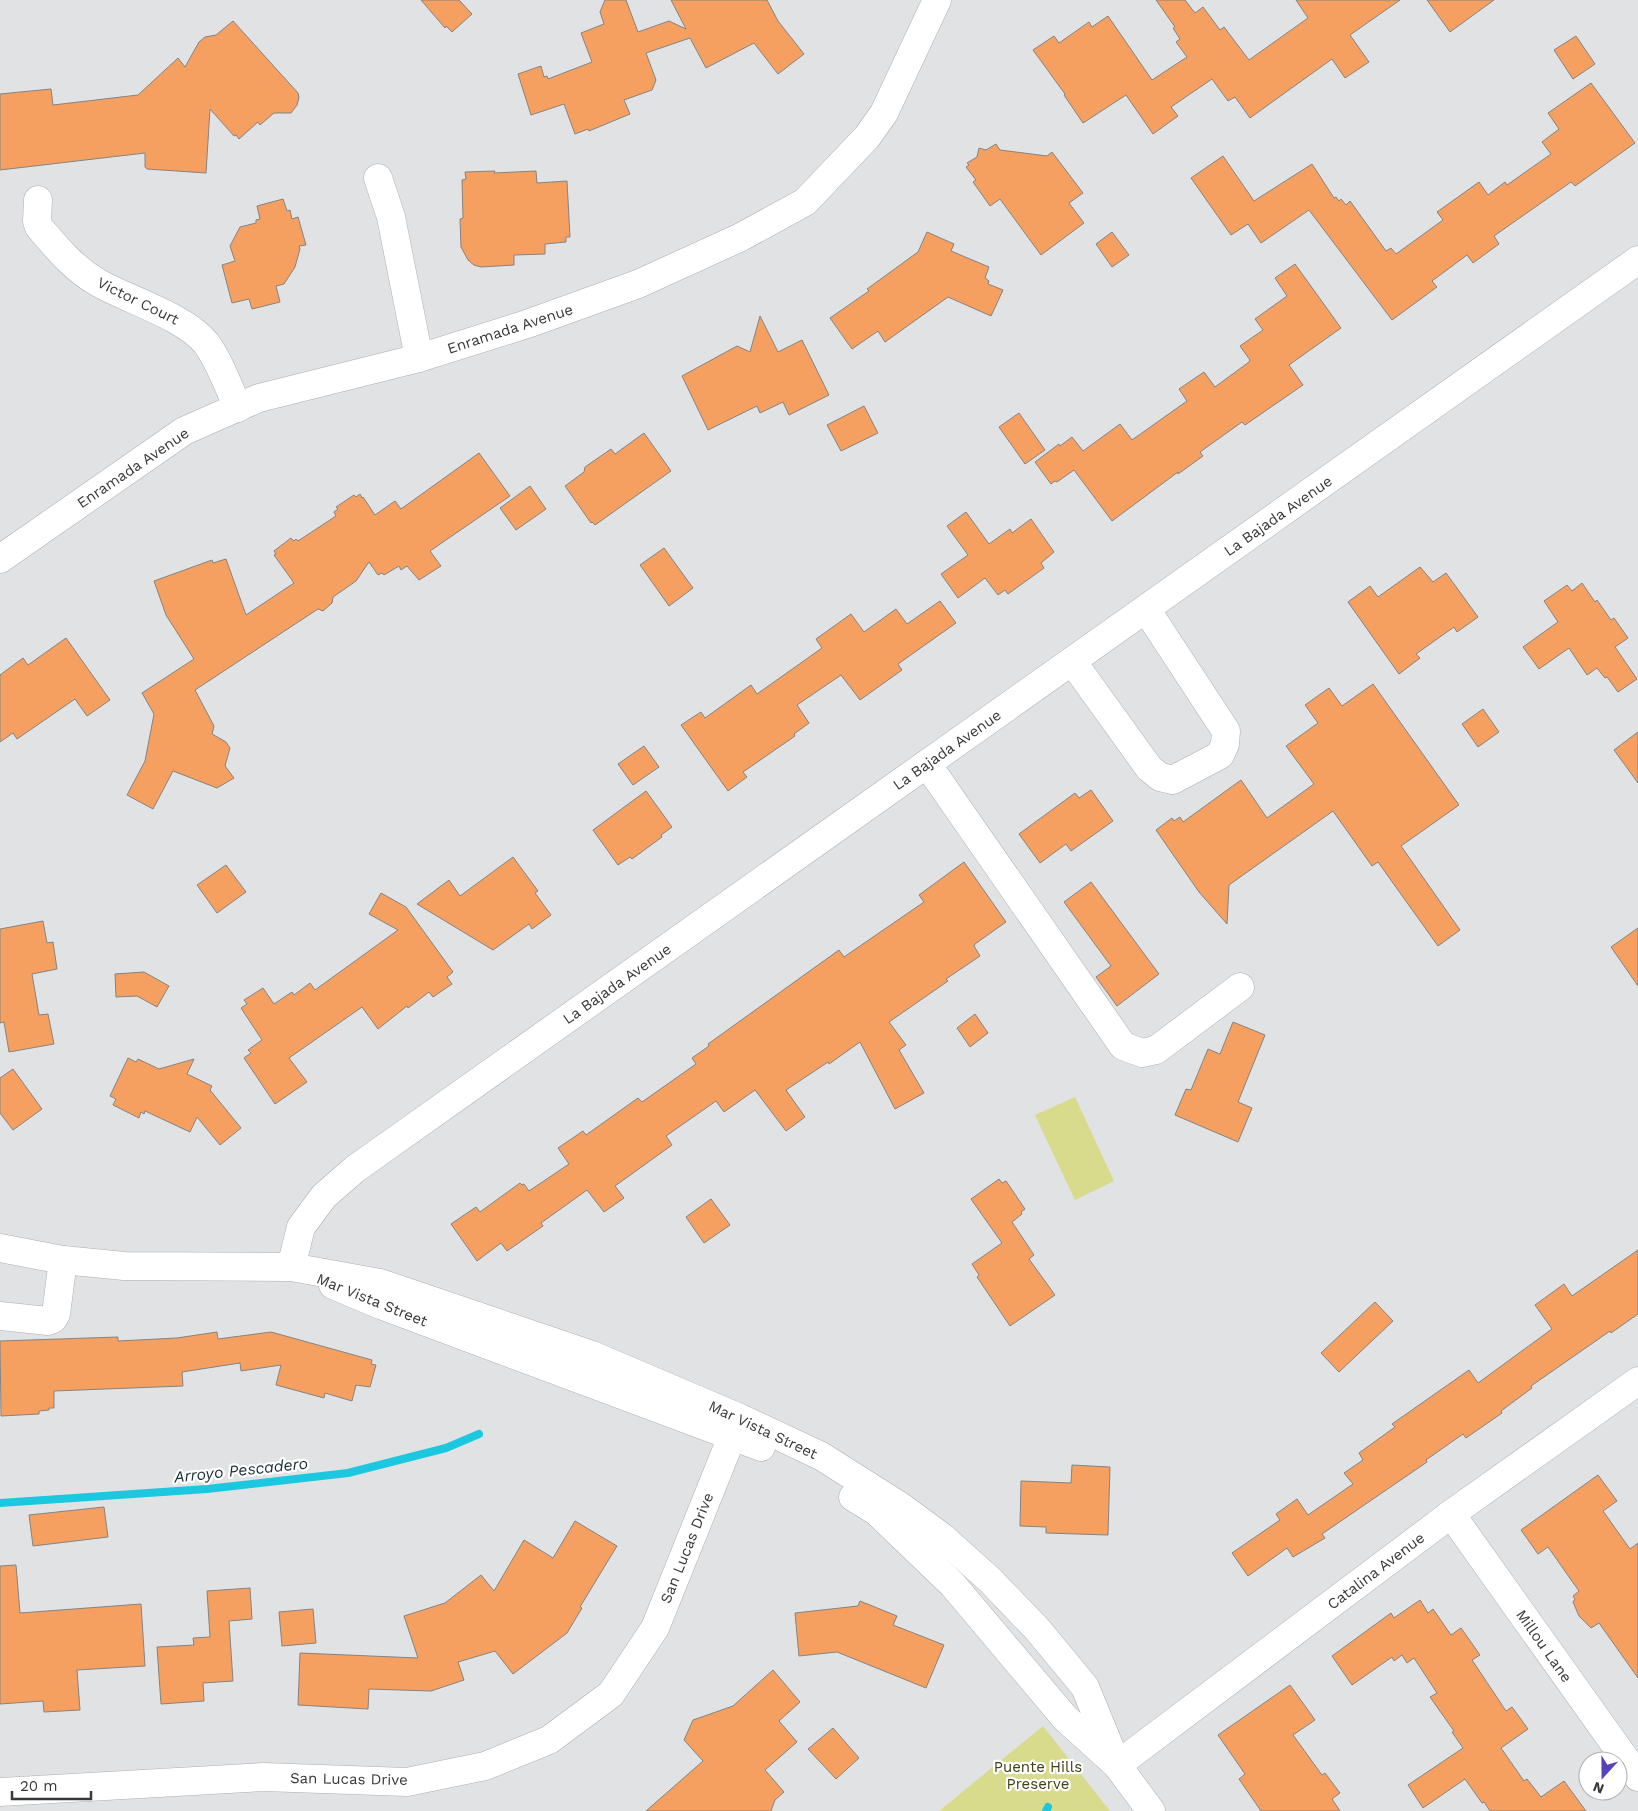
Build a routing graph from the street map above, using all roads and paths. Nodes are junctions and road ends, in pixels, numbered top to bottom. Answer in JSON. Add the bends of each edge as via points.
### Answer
{"nodes":[{"id":1,"x":937,"y":0,"type":"edge"},
{"id":2,"x":378,"y":178,"type":"dead end"},
{"id":3,"x":38,"y":200,"type":"dead end"},
{"id":4,"x":1638,"y":260,"type":"edge"},
{"id":5,"x":419,"y":358,"type":"junction"},
{"id":6,"x":238,"y":408,"type":"junction"},
{"id":7,"x":0,"y":558,"type":"edge"},
{"id":8,"x":1146,"y":609,"type":"junction"},
{"id":9,"x":1072,"y":661,"type":"junction"},
{"id":10,"x":927,"y":764,"type":"junction"},
{"id":11,"x":1240,"y":987,"type":"dead end"},
{"id":12,"x":0,"y":1248,"type":"edge"},
{"id":13,"x":63,"y":1260,"type":"junction"},
{"id":14,"x":291,"y":1267,"type":"junction"},
{"id":15,"x":0,"y":1316,"type":"edge"},
{"id":16,"x":1638,"y":1381,"type":"edge"},
{"id":17,"x":736,"y":1427,"type":"junction"},
{"id":18,"x":1451,"y":1514,"type":"junction"},
{"id":19,"x":1117,"y":1765,"type":"junction"},
{"id":20,"x":1638,"y":1777,"type":"edge"},
{"id":21,"x":0,"y":1792,"type":"edge"},
{"id":22,"x":1152,"y":1811,"type":"edge"}],
"edges":[{"from":1,"to":5,"type":"street","name":"Enramada Avenue","via":[[884,113],[867,137],[804,202],[739,238],[638,284]]},
{"from":2,"to":5,"type":"street","via":[[391,217]]},
{"from":3,"to":6,"type":"street","name":"Victor Court","via":[[39,227],[80,271],[189,327],[205,342]]},
{"from":4,"to":8,"type":"street","name":"La Bajada Avenue"},
{"from":5,"to":6,"type":"street","name":"Enramada Avenue","via":[[259,398]]},
{"from":6,"to":7,"type":"street","name":"Enramada Avenue","via":[[184,431]]},
{"from":8,"to":9,"type":"street","name":"La Bajada Avenue"},
{"from":8,"to":9,"type":"street","via":[[1226,731],[1220,755],[1172,780],[1160,777],[1149,768]]},
{"from":9,"to":10,"type":"street","name":"La Bajada Avenue"},
{"from":10,"to":11,"type":"street","via":[[1123,1046],[1142,1053],[1156,1050]]},
{"from":10,"to":14,"type":"street","name":"La Bajada Avenue","via":[[355,1169],[324,1196],[301,1227]]},
{"from":12,"to":13,"type":"street","name":"Mar Vista Street"},
{"from":13,"to":14,"type":"street","name":"Mar Vista Street","via":[[124,1266]]},
{"from":13,"to":15,"type":"street","via":[[54,1319]]},
{"from":14,"to":17,"type":"street","name":"Mar Vista Street","via":[[380,1283],[592,1355]]},
{"from":16,"to":18,"type":"street","name":"Catalina Avenue"},
{"from":17,"to":19,"type":"street","name":"Mar Vista Street","via":[[796,1460],[876,1511],[953,1585],[1065,1718]]},
{"from":17,"to":19,"type":"street","name":"Mar Vista Street","via":[[821,1456],[942,1537],[990,1580],[1038,1630],[1084,1687]]},
{"from":17,"to":21,"type":"street","name":"San Lucas Drive","via":[[655,1628],[611,1694],[549,1740],[484,1766],[407,1782],[264,1777]]},
{"from":18,"to":19,"type":"street","name":"Catalina Avenue"},
{"from":18,"to":20,"type":"street","name":"Millou Lane"},
{"from":19,"to":22,"type":"street","name":"Mar Vista Street"}]}
